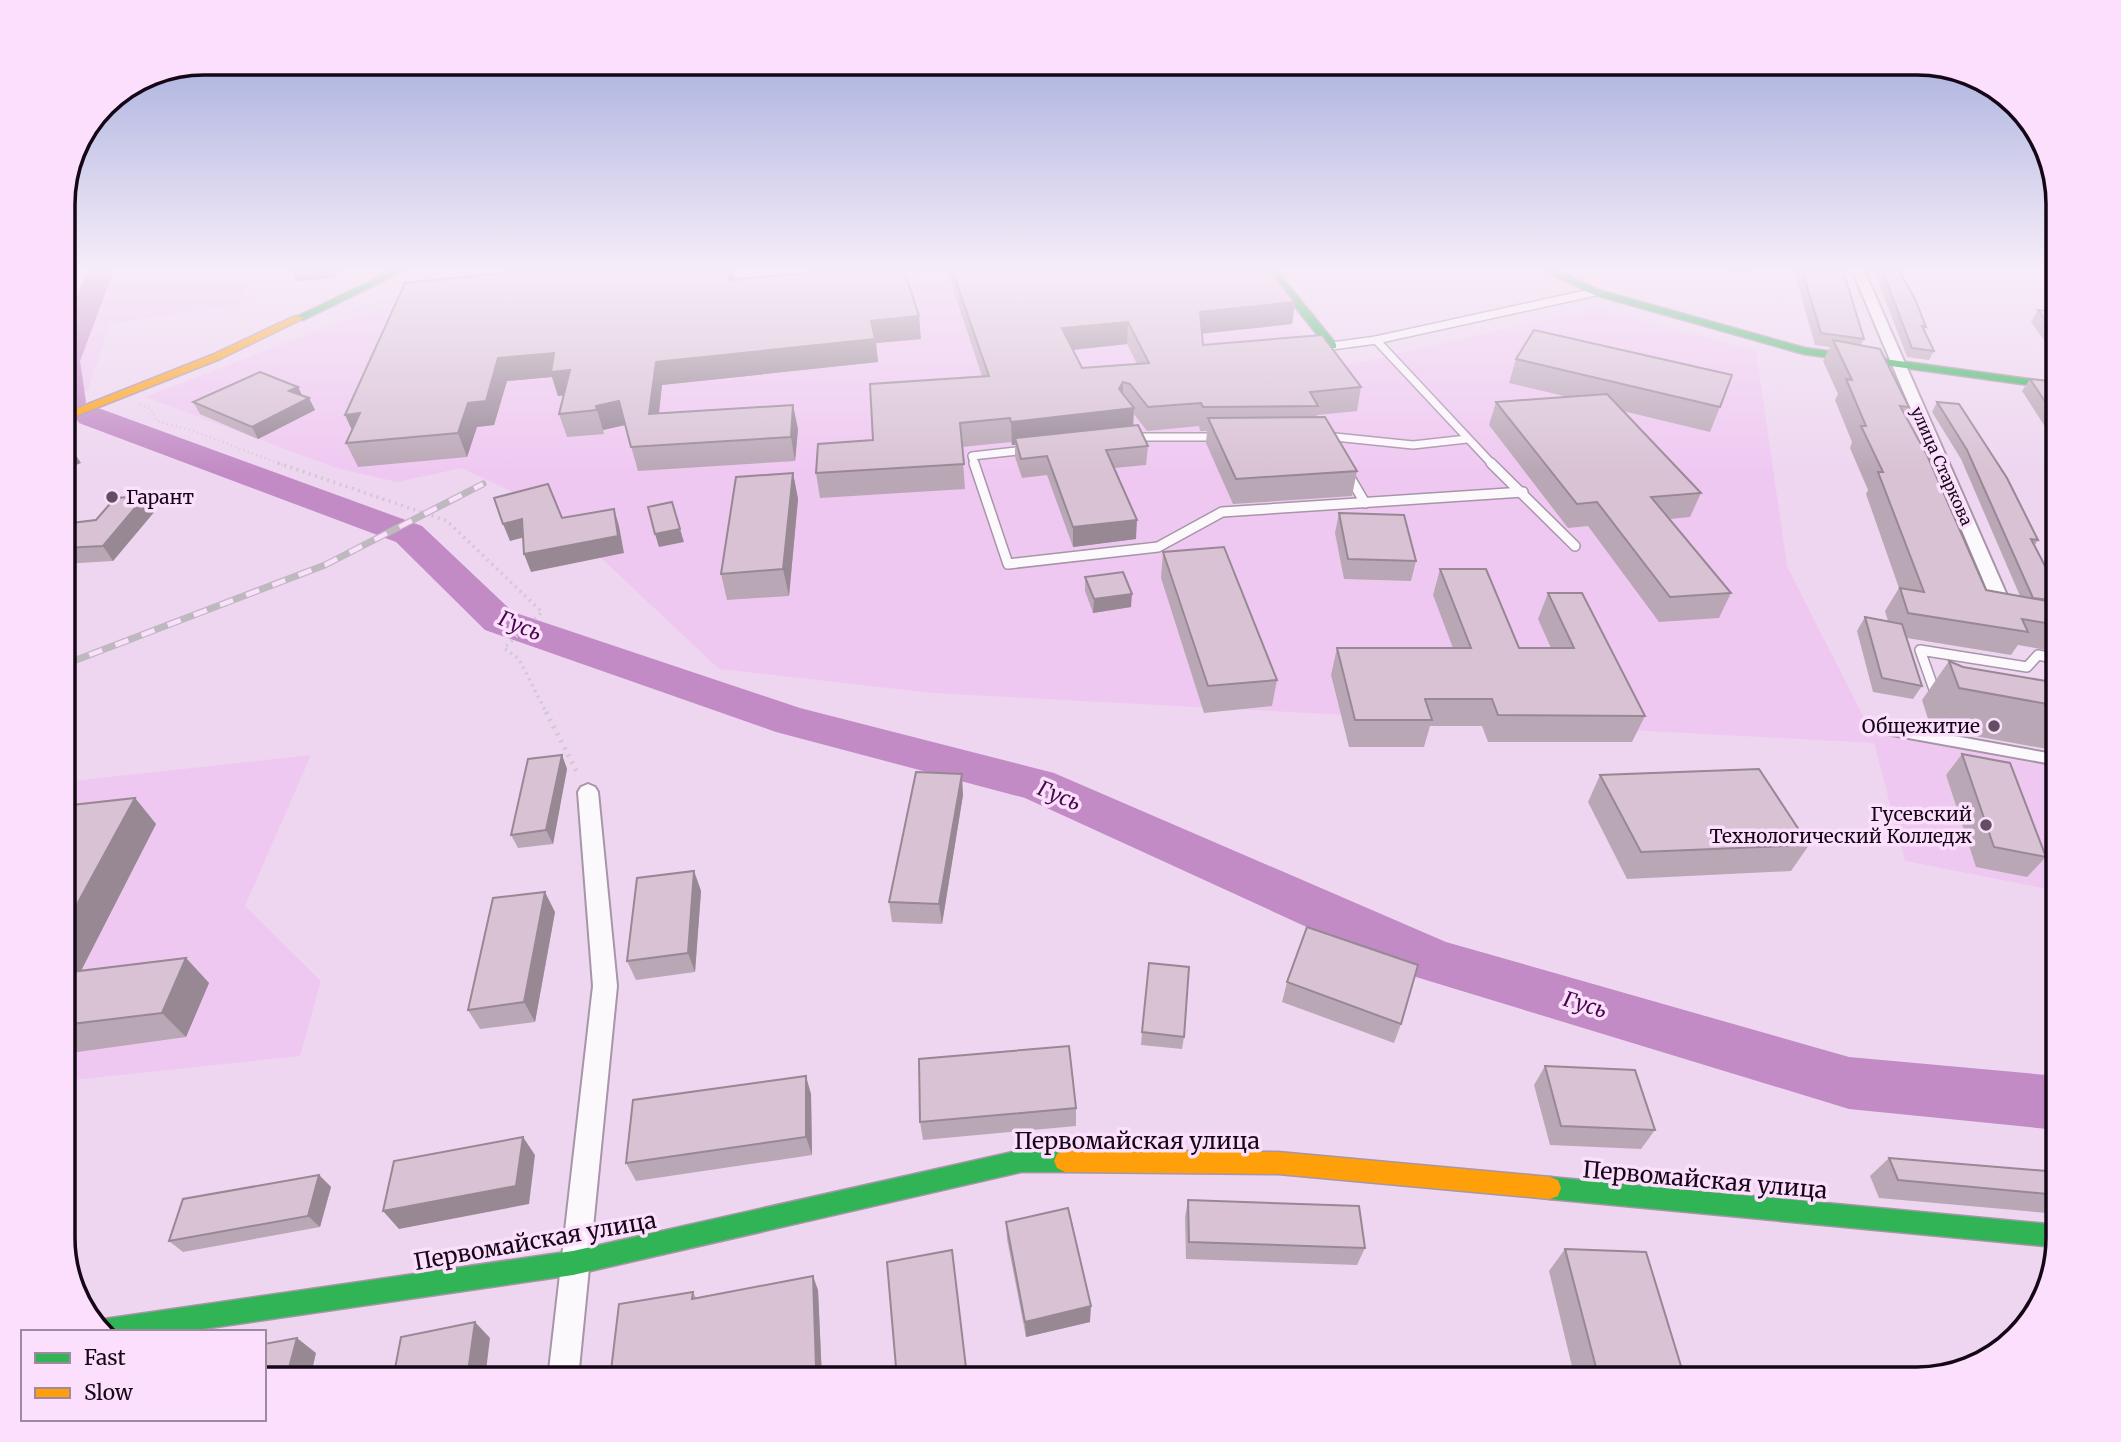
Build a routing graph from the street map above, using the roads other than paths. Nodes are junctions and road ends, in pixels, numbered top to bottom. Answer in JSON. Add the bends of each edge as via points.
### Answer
{"nodes":[{"id":1,"x":258,"y":337,"type":"edge"},
{"id":2,"x":1325,"y":337,"type":"edge"},
{"id":3,"x":1388,"y":337,"type":"edge"},
{"id":4,"x":1755,"y":337,"type":"edge"},
{"id":5,"x":1887,"y":337,"type":"edge"},
{"id":6,"x":1376,"y":340,"type":"junction"},
{"id":7,"x":1332,"y":346,"type":"joint"},
{"id":8,"x":1898,"y":364,"type":"junction"},
{"id":9,"x":2046,"y":384,"type":"edge"},
{"id":10,"x":76,"y":413,"type":"edge"},
{"id":11,"x":1137,"y":428,"type":"edge"},
{"id":12,"x":1236,"y":436,"type":"edge"},
{"id":13,"x":1314,"y":436,"type":"edge"},
{"id":14,"x":1340,"y":436,"type":"junction"},
{"id":15,"x":1144,"y":437,"type":"junction"},
{"id":16,"x":1131,"y":438,"type":"edge"},
{"id":17,"x":1467,"y":439,"type":"junction"},
{"id":18,"x":1342,"y":447,"type":"edge"},
{"id":19,"x":1038,"y":449,"type":"edge"},
{"id":20,"x":1345,"y":469,"type":"edge"},
{"id":21,"x":1523,"y":492,"type":"junction"},
{"id":22,"x":1365,"y":503,"type":"junction"},
{"id":23,"x":1575,"y":546,"type":"dead end"},
{"id":24,"x":2046,"y":619,"type":"edge"},
{"id":25,"x":2046,"y":657,"type":"edge"},
{"id":26,"x":1951,"y":701,"type":"edge"},
{"id":27,"x":1876,"y":727,"type":"dead end"},
{"id":28,"x":2046,"y":758,"type":"edge"},
{"id":29,"x":588,"y":792,"type":"road end"},
{"id":30,"x":2046,"y":1235,"type":"edge"},
{"id":31,"x":573,"y":1263,"type":"junction"},
{"id":32,"x":114,"y":1330,"type":"edge"},
{"id":33,"x":564,"y":1367,"type":"edge"}],
"edges":[{"from":1,"to":10,"type":"street"},
{"from":2,"to":7,"type":"street"},
{"from":3,"to":6,"type":"lane"},
{"from":4,"to":8,"type":"street","via":[[1804,351]]},
{"from":5,"to":8,"type":"street","name":"улица Старкова"},
{"from":6,"to":7,"type":"lane"},
{"from":6,"to":17,"type":"lane"},
{"from":8,"to":9,"type":"street"},
{"from":8,"to":24,"type":"street","name":"улица Старкова","via":[[2006,613]]},
{"from":11,"to":15,"type":"lane"},
{"from":12,"to":15,"type":"lane"},
{"from":13,"to":14,"type":"lane"},
{"from":14,"to":17,"type":"lane","via":[[1413,445]]},
{"from":14,"to":18,"type":"lane"},
{"from":15,"to":16,"type":"lane"},
{"from":17,"to":21,"type":"lane"},
{"from":19,"to":22,"type":"lane","via":[[972,456],[1008,564],[1158,547],[1222,512]]},
{"from":20,"to":22,"type":"lane"},
{"from":21,"to":22,"type":"lane"},
{"from":21,"to":23,"type":"lane"},
{"from":25,"to":26,"type":"lane","via":[[2038,655],[2027,667],[1920,650],[1937,698]]},
{"from":27,"to":28,"type":"lane"},
{"from":29,"to":31,"type":"street","via":[[605,986]]},
{"from":30,"to":31,"type":"street","name":"Первомайская улица","via":[[1278,1163],[1021,1161]]},
{"from":31,"to":32,"type":"street","name":"Первомайская улица"},
{"from":31,"to":33,"type":"street"}]}
